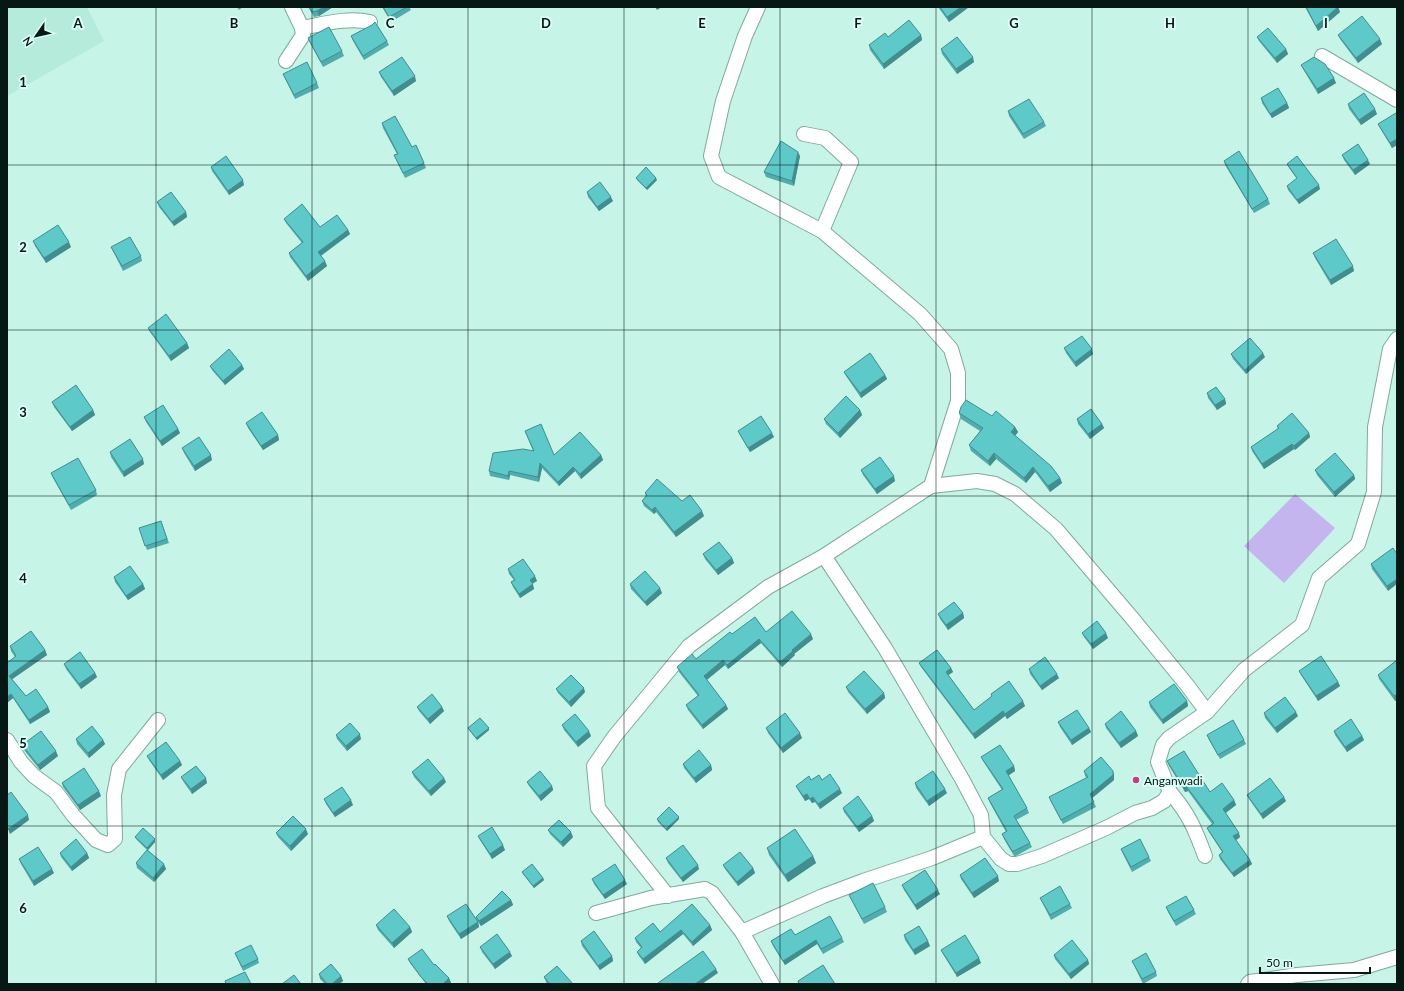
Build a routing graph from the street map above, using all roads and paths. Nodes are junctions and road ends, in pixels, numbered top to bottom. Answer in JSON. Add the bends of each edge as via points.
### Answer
{"nodes":[{"id":1,"x":292,"y":7,"type":"edge"},
{"id":2,"x":758,"y":7,"type":"edge"},
{"id":3,"x":370,"y":22,"type":"dead end"},
{"id":4,"x":302,"y":28,"type":"junction"},
{"id":5,"x":1322,"y":56,"type":"dead end"},
{"id":6,"x":286,"y":61,"type":"dead end"},
{"id":7,"x":1397,"y":100,"type":"edge"},
{"id":8,"x":804,"y":134,"type":"dead end"},
{"id":9,"x":822,"y":231,"type":"junction"},
{"id":10,"x":1397,"y":339,"type":"edge"},
{"id":11,"x":931,"y":486,"type":"junction"},
{"id":12,"x":824,"y":556,"type":"junction"},
{"id":13,"x":1207,"y":712,"type":"junction"},
{"id":14,"x":158,"y":720,"type":"dead end"},
{"id":15,"x":7,"y":740,"type":"edge"},
{"id":16,"x":1170,"y":792,"type":"junction"},
{"id":17,"x":983,"y":836,"type":"junction"},
{"id":18,"x":1205,"y":856,"type":"dead end"},
{"id":19,"x":668,"y":896,"type":"junction"},
{"id":20,"x":596,"y":913,"type":"dead end"},
{"id":21,"x":742,"y":932,"type":"junction"},
{"id":22,"x":1397,"y":957,"type":"edge"},
{"id":23,"x":772,"y":984,"type":"edge"},
{"id":24,"x":1248,"y":984,"type":"edge"}],
"edges":[{"from":1,"to":4,"type":"street"},
{"from":2,"to":9,"type":"street","via":[[745,36],[723,101],[711,156],[719,177]]},
{"from":3,"to":4,"type":"street","via":[[341,20]]},
{"from":4,"to":6,"type":"street","via":[[303,35]]},
{"from":5,"to":7,"type":"street"},
{"from":8,"to":9,"type":"street","via":[[825,138],[851,162]]},
{"from":9,"to":11,"type":"street","via":[[920,314],[951,349],[958,373],[958,401]]},
{"from":10,"to":13,"type":"street","via":[[1390,349],[1375,427],[1374,492],[1358,544],[1319,578],[1302,625],[1244,670]]},
{"from":11,"to":12,"type":"street"},
{"from":11,"to":13,"type":"street","via":[[977,481],[995,484],[1015,494],[1056,529]]},
{"from":12,"to":17,"type":"street","via":[[885,648],[962,779],[981,815]]},
{"from":12,"to":19,"type":"street","via":[[768,587],[689,646],[614,737],[594,766],[598,808]]},
{"from":13,"to":16,"type":"street","via":[[1163,745],[1158,762]]},
{"from":14,"to":15,"type":"street","via":[[118,769],[114,795],[115,839],[108,845],[96,840],[56,792],[25,767]]},
{"from":16,"to":17,"type":"street","via":[[1164,801],[1152,808],[1042,856],[1017,864],[1008,864],[1001,859]]},
{"from":16,"to":18,"type":"street","via":[[1184,808]]},
{"from":17,"to":21,"type":"street","via":[[932,858],[823,896]]},
{"from":19,"to":20,"type":"street"},
{"from":19,"to":21,"type":"street","via":[[705,889],[712,893]]},
{"from":21,"to":23,"type":"street"},
{"from":22,"to":24,"type":"street","via":[[1354,970],[1297,975]]}]}
